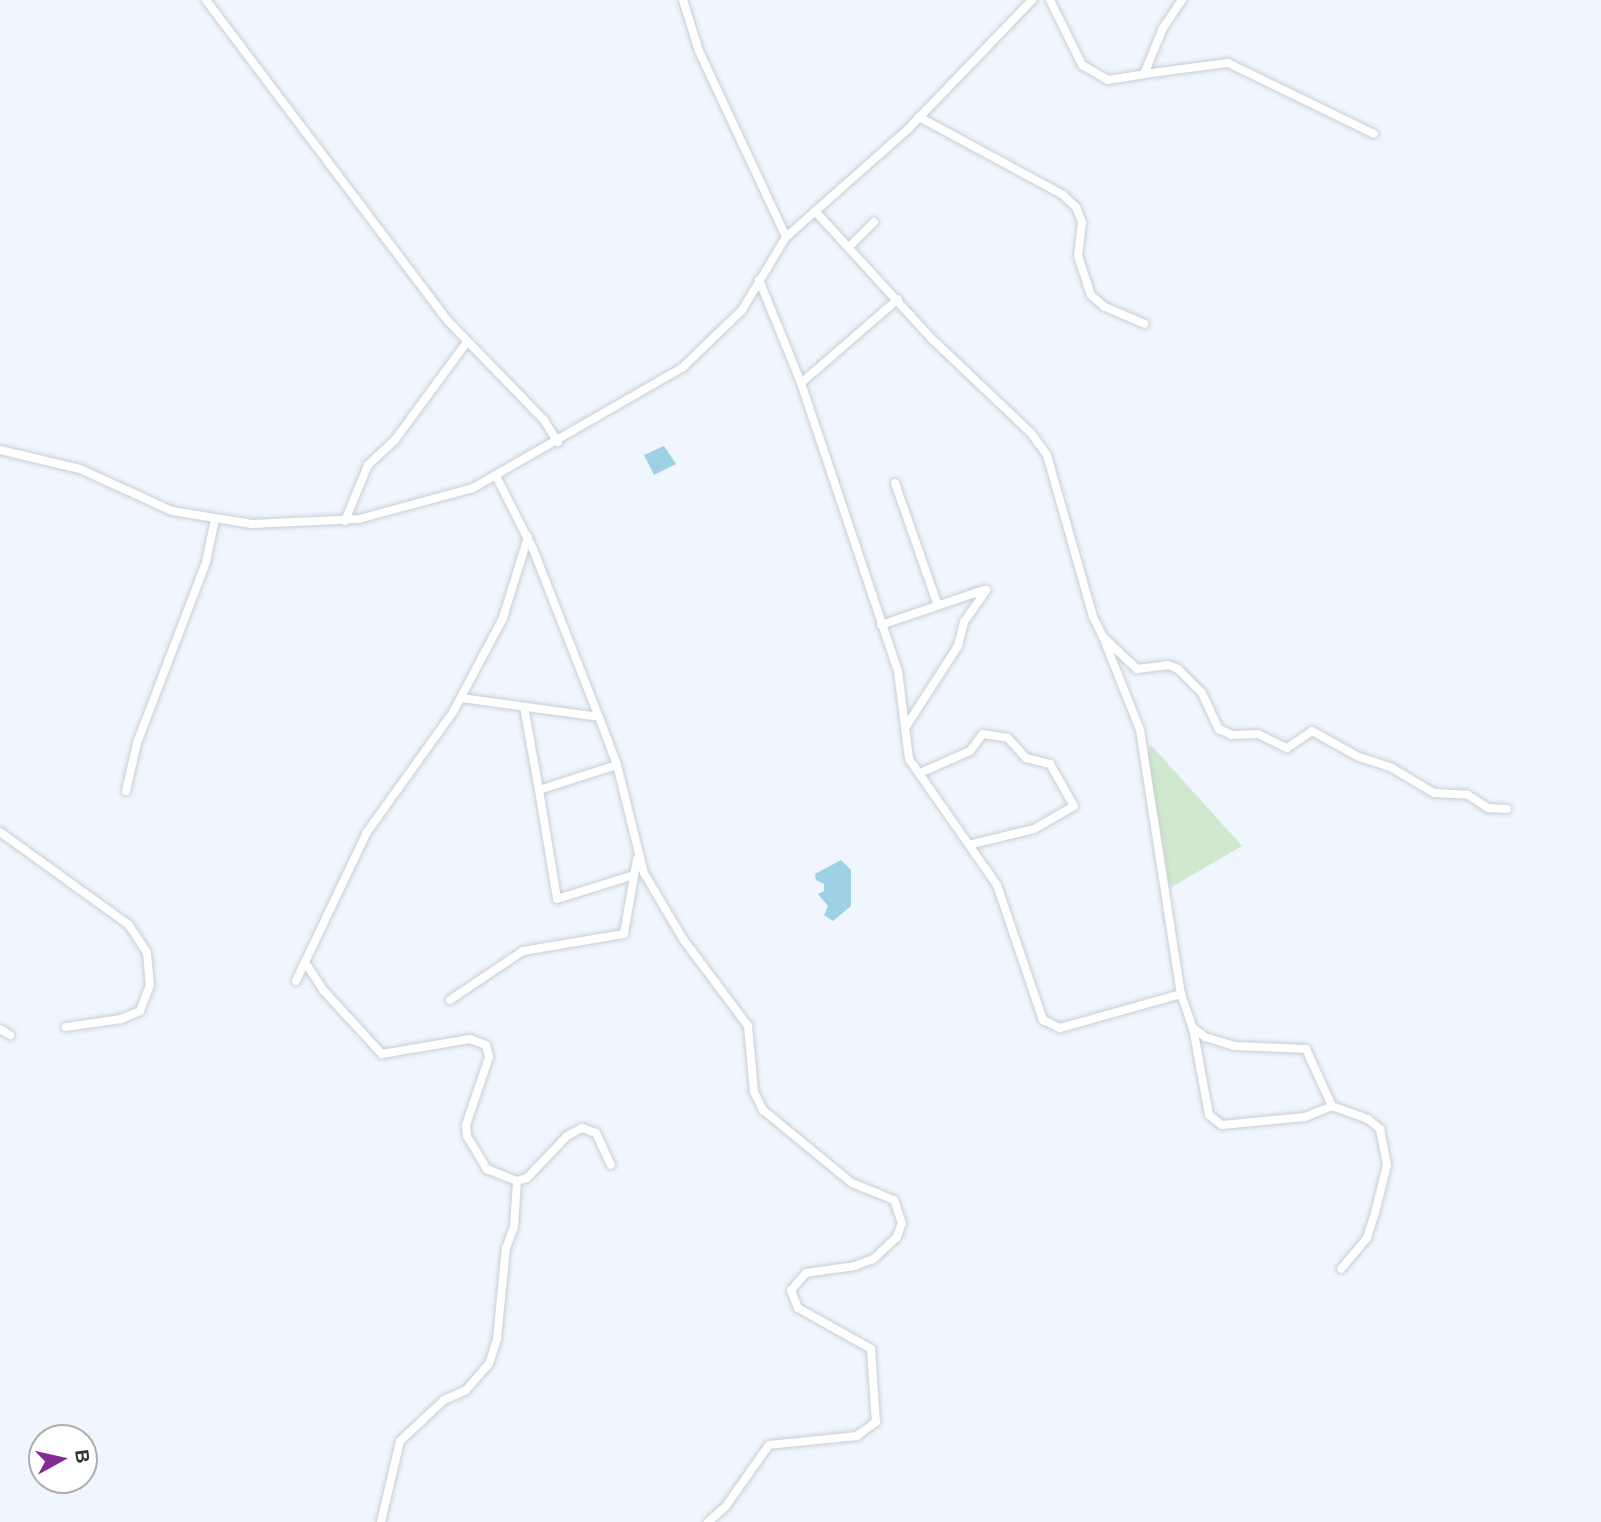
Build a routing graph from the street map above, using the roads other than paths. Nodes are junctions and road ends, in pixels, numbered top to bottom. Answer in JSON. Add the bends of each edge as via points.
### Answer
{"nodes":[{"id":1,"x":206,"y":0,"type":"edge"},
{"id":2,"x":683,"y":0,"type":"edge"},
{"id":3,"x":1032,"y":0,"type":"edge"},
{"id":4,"x":1050,"y":0,"type":"edge"},
{"id":5,"x":1182,"y":0,"type":"edge"},
{"id":6,"x":1144,"y":74,"type":"junction"},
{"id":7,"x":919,"y":117,"type":"junction"},
{"id":8,"x":1374,"y":134,"type":"dead end"},
{"id":9,"x":815,"y":211,"type":"junction"},
{"id":10,"x":874,"y":222,"type":"dead end"},
{"id":11,"x":786,"y":237,"type":"junction"},
{"id":12,"x":850,"y":246,"type":"junction"},
{"id":13,"x":759,"y":280,"type":"junction"},
{"id":14,"x":898,"y":299,"type":"junction"},
{"id":15,"x":1145,"y":324,"type":"dead end"},
{"id":16,"x":467,"y":342,"type":"junction"},
{"id":17,"x":801,"y":383,"type":"junction"},
{"id":18,"x":558,"y":442,"type":"junction"},
{"id":19,"x":0,"y":450,"type":"edge"},
{"id":20,"x":496,"y":476,"type":"junction"},
{"id":21,"x":895,"y":483,"type":"dead end"},
{"id":22,"x":215,"y":519,"type":"junction"},
{"id":23,"x":345,"y":521,"type":"junction"},
{"id":24,"x":528,"y":537,"type":"junction"},
{"id":25,"x":938,"y":606,"type":"junction"},
{"id":26,"x":881,"y":625,"type":"junction"},
{"id":27,"x":1103,"y":637,"type":"junction"},
{"id":28,"x":461,"y":698,"type":"junction"},
{"id":29,"x":524,"y":706,"type":"junction"},
{"id":30,"x":599,"y":716,"type":"junction"},
{"id":31,"x":907,"y":726,"type":"junction"},
{"id":32,"x":617,"y":765,"type":"junction"},
{"id":33,"x":920,"y":773,"type":"junction"},
{"id":34,"x":539,"y":790,"type":"junction"},
{"id":35,"x":127,"y":791,"type":"dead end"},
{"id":36,"x":1507,"y":809,"type":"dead end"},
{"id":37,"x":0,"y":831,"type":"edge"},
{"id":38,"x":972,"y":844,"type":"junction"},
{"id":39,"x":637,"y":858,"type":"junction"},
{"id":40,"x":634,"y":875,"type":"junction"},
{"id":41,"x":305,"y":962,"type":"junction"},
{"id":42,"x":296,"y":981,"type":"dead end"},
{"id":43,"x":1181,"y":994,"type":"junction"},
{"id":44,"x":450,"y":1000,"type":"dead end"},
{"id":45,"x":66,"y":1027,"type":"dead end"},
{"id":46,"x":1193,"y":1028,"type":"junction"},
{"id":47,"x":0,"y":1029,"type":"edge"},
{"id":48,"x":10,"y":1035,"type":"dead end"},
{"id":49,"x":1332,"y":1106,"type":"junction"},
{"id":50,"x":611,"y":1165,"type":"dead end"},
{"id":51,"x":517,"y":1181,"type":"junction"},
{"id":52,"x":1341,"y":1269,"type":"dead end"},
{"id":53,"x":381,"y":1522,"type":"edge"},
{"id":54,"x":708,"y":1522,"type":"edge"}],
"edges":[{"from":1,"to":16,"type":"street"},
{"from":2,"to":11,"type":"street","via":[[699,51]]},
{"from":3,"to":7,"type":"street"},
{"from":4,"to":6,"type":"street","via":[[1082,65],[1108,80]]},
{"from":5,"to":6,"type":"street","via":[[1164,27]]},
{"from":6,"to":8,"type":"street","via":[[1228,63]]},
{"from":7,"to":9,"type":"street"},
{"from":7,"to":15,"type":"street","via":[[1063,195],[1076,207],[1082,223],[1078,257],[1091,295],[1105,307]]},
{"from":9,"to":11,"type":"street"},
{"from":9,"to":12,"type":"street"},
{"from":10,"to":12,"type":"street"},
{"from":11,"to":13,"type":"street"},
{"from":12,"to":14,"type":"street"},
{"from":13,"to":17,"type":"street"},
{"from":13,"to":18,"type":"street","via":[[742,310],[682,368]]},
{"from":14,"to":17,"type":"street"},
{"from":14,"to":27,"type":"street","via":[[999,407],[1031,433],[1047,455],[1059,509]]},
{"from":16,"to":18,"type":"street","via":[[544,420]]},
{"from":16,"to":23,"type":"street","via":[[395,440],[368,465]]},
{"from":17,"to":26,"type":"street"},
{"from":18,"to":20,"type":"street"},
{"from":19,"to":22,"type":"street","via":[[80,468],[147,502]]},
{"from":20,"to":23,"type":"street","via":[[455,495]]},
{"from":20,"to":24,"type":"street"},
{"from":21,"to":25,"type":"street"},
{"from":22,"to":23,"type":"street","via":[[274,525]]},
{"from":22,"to":35,"type":"street","via":[[206,562],[137,743]]},
{"from":24,"to":28,"type":"street","via":[[503,618]]},
{"from":24,"to":30,"type":"street"},
{"from":25,"to":26,"type":"street"},
{"from":25,"to":31,"type":"street","via":[[986,590],[964,622],[958,646]]},
{"from":26,"to":31,"type":"street","via":[[898,671]]},
{"from":27,"to":36,"type":"street","via":[[1137,669],[1168,665],[1178,669],[1202,693],[1219,729],[1232,735],[1258,734],[1287,748],[1312,732],[1359,757],[1392,768],[1434,793],[1468,796],[1488,808]]},
{"from":27,"to":43,"type":"street","via":[[1140,730]]},
{"from":28,"to":29,"type":"street"},
{"from":28,"to":41,"type":"street","via":[[367,832]]},
{"from":29,"to":30,"type":"street"},
{"from":29,"to":34,"type":"street"},
{"from":30,"to":32,"type":"street"},
{"from":31,"to":33,"type":"street","via":[[909,759]]},
{"from":32,"to":34,"type":"street"},
{"from":32,"to":39,"type":"street"},
{"from":33,"to":38,"type":"street"},
{"from":33,"to":38,"type":"street","via":[[971,751],[983,734],[1008,738],[1026,758],[1050,764],[1074,806],[1034,829]]},
{"from":34,"to":40,"type":"street","via":[[557,900]]},
{"from":37,"to":45,"type":"street","via":[[129,925],[147,953],[150,985],[140,1011],[121,1019]]},
{"from":38,"to":43,"type":"street","via":[[1002,897],[1047,1025],[1060,1028]]},
{"from":39,"to":40,"type":"street"},
{"from":39,"to":54,"type":"street","via":[[683,939],[748,1026],[754,1092],[763,1110],[852,1183],[894,1200],[902,1223],[897,1237],[873,1258],[855,1266],[806,1273],[791,1290],[798,1308],[871,1349],[876,1422],[857,1436],[769,1445],[726,1506]]},
{"from":40,"to":44,"type":"street","via":[[624,934],[523,951]]},
{"from":41,"to":42,"type":"street"},
{"from":41,"to":51,"type":"street","via":[[324,991],[382,1054],[470,1039],[486,1045],[489,1057],[466,1125],[467,1136],[487,1168]]},
{"from":43,"to":46,"type":"street"},
{"from":46,"to":49,"type":"street","via":[[1205,1037],[1235,1046],[1306,1049]]},
{"from":46,"to":49,"type":"street","via":[[1209,1115],[1222,1125],[1305,1117]]},
{"from":47,"to":48,"type":"street"},
{"from":49,"to":52,"type":"street","via":[[1368,1119],[1380,1129],[1387,1165],[1367,1238]]},
{"from":50,"to":51,"type":"street","via":[[596,1133],[582,1128],[567,1136],[527,1178]]},
{"from":51,"to":53,"type":"street","via":[[497,1339],[489,1364],[466,1390],[444,1400],[400,1441]]}]}
